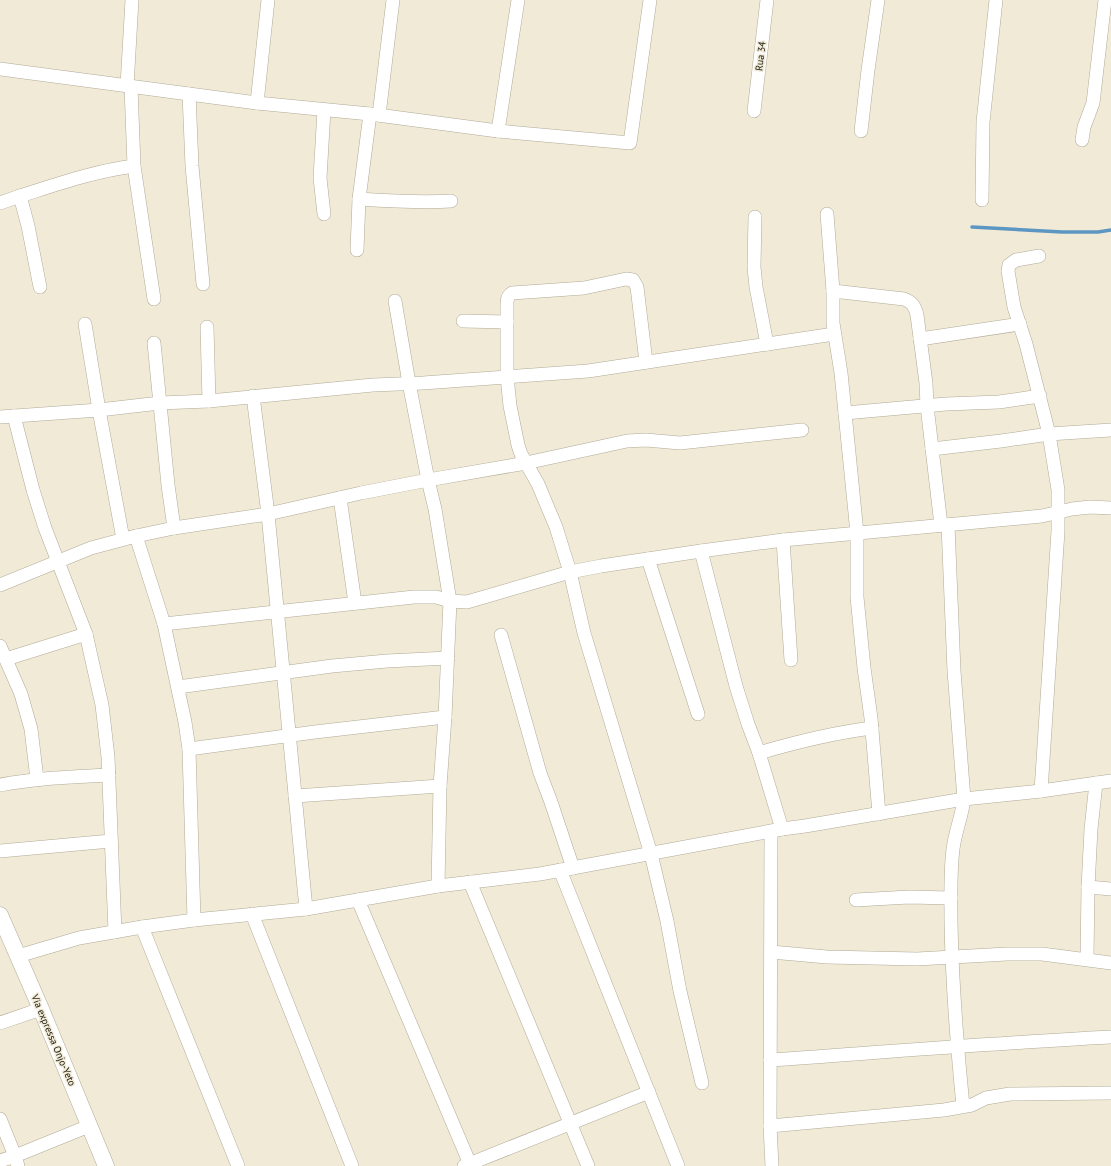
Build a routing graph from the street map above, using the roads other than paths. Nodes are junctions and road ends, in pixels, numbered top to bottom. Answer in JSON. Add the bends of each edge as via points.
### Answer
{"nodes":[{"id":1,"x":132,"y":0,"type":"edge"},
{"id":2,"x":268,"y":0,"type":"edge"},
{"id":3,"x":393,"y":0,"type":"edge"},
{"id":4,"x":518,"y":0,"type":"edge"},
{"id":5,"x":650,"y":0,"type":"edge"},
{"id":6,"x":767,"y":0,"type":"edge"},
{"id":7,"x":878,"y":0,"type":"edge"},
{"id":8,"x":996,"y":0,"type":"edge"},
{"id":9,"x":1105,"y":0,"type":"edge"},
{"id":10,"x":0,"y":69,"type":"edge"},
{"id":11,"x":129,"y":86,"type":"junction"},
{"id":12,"x":189,"y":94,"type":"junction"},
{"id":13,"x":257,"y":103,"type":"junction"},
{"id":14,"x":324,"y":110,"type":"junction"},
{"id":15,"x":754,"y":111,"type":"dead end"},
{"id":16,"x":375,"y":115,"type":"junction"},
{"id":17,"x":498,"y":131,"type":"junction"},
{"id":18,"x":861,"y":131,"type":"dead end"},
{"id":19,"x":1082,"y":140,"type":"dead end"},
{"id":20,"x":134,"y":166,"type":"junction"},
{"id":21,"x":20,"y":196,"type":"junction"},
{"id":22,"x":359,"y":199,"type":"junction"},
{"id":23,"x":982,"y":200,"type":"dead end"},
{"id":24,"x":451,"y":201,"type":"dead end"},
{"id":25,"x":0,"y":203,"type":"edge"},
{"id":26,"x":324,"y":214,"type":"dead end"},
{"id":27,"x":826,"y":214,"type":"dead end"},
{"id":28,"x":755,"y":217,"type":"dead end"},
{"id":29,"x":357,"y":250,"type":"dead end"},
{"id":30,"x":1039,"y":256,"type":"dead end"},
{"id":31,"x":203,"y":284,"type":"dead end"},
{"id":32,"x":40,"y":287,"type":"dead end"},
{"id":33,"x":833,"y":291,"type":"junction"},
{"id":34,"x":154,"y":299,"type":"dead end"},
{"id":35,"x":395,"y":301,"type":"dead end"},
{"id":36,"x":463,"y":321,"type":"dead end"},
{"id":37,"x":507,"y":322,"type":"junction"},
{"id":38,"x":85,"y":324,"type":"dead end"},
{"id":39,"x":1020,"y":324,"type":"junction"},
{"id":40,"x":207,"y":326,"type":"dead end"},
{"id":41,"x":834,"y":334,"type":"junction"},
{"id":42,"x":920,"y":338,"type":"junction"},
{"id":43,"x":154,"y":343,"type":"dead end"},
{"id":44,"x":767,"y":344,"type":"junction"},
{"id":45,"x":646,"y":362,"type":"junction"},
{"id":46,"x":507,"y":376,"type":"junction"},
{"id":47,"x":409,"y":384,"type":"junction"},
{"id":48,"x":253,"y":396,"type":"junction"},
{"id":49,"x":1040,"y":396,"type":"junction"},
{"id":50,"x":209,"y":400,"type":"junction"},
{"id":51,"x":160,"y":403,"type":"junction"},
{"id":52,"x":927,"y":406,"type":"junction"},
{"id":53,"x":99,"y":410,"type":"junction"},
{"id":54,"x":845,"y":413,"type":"junction"},
{"id":55,"x":14,"y":416,"type":"junction"},
{"id":56,"x":0,"y":417,"type":"edge"},
{"id":57,"x":802,"y":430,"type":"dead end"},
{"id":58,"x":1111,"y":430,"type":"edge"},
{"id":59,"x":1049,"y":434,"type":"junction"},
{"id":60,"x":932,"y":449,"type":"junction"},
{"id":61,"x":526,"y":463,"type":"junction"},
{"id":62,"x":428,"y":480,"type":"junction"},
{"id":63,"x":340,"y":498,"type":"junction"},
{"id":64,"x":1111,"y":508,"type":"edge"},
{"id":65,"x":1057,"y":513,"type":"junction"},
{"id":66,"x":268,"y":514,"type":"junction"},
{"id":67,"x":945,"y":525,"type":"junction"},
{"id":68,"x":174,"y":528,"type":"junction"},
{"id":69,"x":857,"y":533,"type":"junction"},
{"id":70,"x":136,"y":536,"type":"junction"},
{"id":71,"x":123,"y":539,"type":"junction"},
{"id":72,"x":783,"y":540,"type":"junction"},
{"id":73,"x":701,"y":551,"type":"junction"},
{"id":74,"x":648,"y":559,"type":"junction"},
{"id":75,"x":58,"y":562,"type":"junction"},
{"id":76,"x":570,"y":572,"type":"junction"},
{"id":77,"x":0,"y":586,"type":"edge"},
{"id":78,"x":450,"y":601,"type":"junction"},
{"id":79,"x":355,"y":603,"type":"junction"},
{"id":80,"x":277,"y":611,"type":"junction"},
{"id":81,"x":164,"y":624,"type":"junction"},
{"id":82,"x":86,"y":634,"type":"junction"},
{"id":83,"x":502,"y":636,"type":"dead end"},
{"id":84,"x":0,"y":646,"type":"edge"},
{"id":85,"x":448,"y":658,"type":"junction"},
{"id":86,"x":6,"y":659,"type":"junction"},
{"id":87,"x":791,"y":660,"type":"dead end"},
{"id":88,"x":283,"y":672,"type":"junction"},
{"id":89,"x":178,"y":686,"type":"junction"},
{"id":90,"x":698,"y":714,"type":"dead end"},
{"id":91,"x":445,"y":717,"type":"junction"},
{"id":92,"x":872,"y":728,"type":"junction"},
{"id":93,"x":289,"y":736,"type":"junction"},
{"id":94,"x":189,"y":748,"type":"junction"},
{"id":95,"x":759,"y":753,"type":"junction"},
{"id":96,"x":109,"y":775,"type":"junction"},
{"id":97,"x":37,"y":779,"type":"junction"},
{"id":98,"x":1111,"y":781,"type":"edge"},
{"id":99,"x":1096,"y":783,"type":"junction"},
{"id":100,"x":0,"y":785,"type":"edge"},
{"id":101,"x":440,"y":786,"type":"junction"},
{"id":102,"x":1041,"y":791,"type":"junction"},
{"id":103,"x":295,"y":796,"type":"junction"},
{"id":104,"x":964,"y":799,"type":"junction"},
{"id":105,"x":879,"y":814,"type":"junction"},
{"id":106,"x":777,"y":830,"type":"junction"},
{"id":107,"x":111,"y":841,"type":"junction"},
{"id":108,"x":0,"y":852,"type":"edge"},
{"id":109,"x":651,"y":854,"type":"junction"},
{"id":110,"x":566,"y":869,"type":"junction"},
{"id":111,"x":470,"y":882,"type":"junction"},
{"id":112,"x":438,"y":886,"type":"junction"},
{"id":113,"x":1088,"y":887,"type":"junction"},
{"id":114,"x":1111,"y":889,"type":"edge"},
{"id":115,"x":951,"y":898,"type":"junction"},
{"id":116,"x":358,"y":900,"type":"junction"},
{"id":117,"x":856,"y":900,"type":"dead end"},
{"id":118,"x":306,"y":909,"type":"junction"},
{"id":119,"x":252,"y":914,"type":"junction"},
{"id":120,"x":0,"y":915,"type":"edge"},
{"id":121,"x":194,"y":920,"type":"junction"},
{"id":122,"x":142,"y":927,"type":"junction"},
{"id":123,"x":115,"y":932,"type":"junction"},
{"id":124,"x":4,"y":937,"type":"edge"},
{"id":125,"x":771,"y":952,"type":"junction"},
{"id":126,"x":18,"y":956,"type":"junction"},
{"id":127,"x":952,"y":958,"type":"junction"},
{"id":128,"x":1086,"y":959,"type":"junction"},
{"id":129,"x":1111,"y":963,"type":"edge"},
{"id":130,"x":41,"y":1009,"type":"junction"},
{"id":131,"x":0,"y":1023,"type":"edge"},
{"id":132,"x":1111,"y":1037,"type":"edge"},
{"id":133,"x":958,"y":1047,"type":"junction"},
{"id":134,"x":770,"y":1060,"type":"junction"},
{"id":135,"x":702,"y":1083,"type":"dead end"},
{"id":136,"x":649,"y":1092,"type":"junction"},
{"id":137,"x":1111,"y":1093,"type":"edge"},
{"id":138,"x":963,"y":1106,"type":"junction"},
{"id":139,"x":0,"y":1119,"type":"edge"},
{"id":140,"x":571,"y":1122,"type":"junction"},
{"id":141,"x":89,"y":1126,"type":"junction"},
{"id":142,"x":770,"y":1126,"type":"junction"},
{"id":143,"x":4,"y":1138,"type":"edge"},
{"id":144,"x":0,"y":1161,"type":"edge"},
{"id":145,"x":16,"y":1161,"type":"edge"},
{"id":146,"x":467,"y":1165,"type":"edge"},
{"id":147,"x":106,"y":1166,"type":"edge"},
{"id":148,"x":238,"y":1166,"type":"edge"},
{"id":149,"x":352,"y":1166,"type":"edge"},
{"id":150,"x":588,"y":1166,"type":"edge"},
{"id":151,"x":678,"y":1166,"type":"edge"},
{"id":152,"x":772,"y":1166,"type":"edge"}],
"edges":[{"from":1,"to":11,"type":"street"},
{"from":2,"to":13,"type":"street"},
{"from":3,"to":16,"type":"street"},
{"from":4,"to":17,"type":"street"},
{"from":5,"to":17,"type":"street","via":[[630,143]]},
{"from":6,"to":15,"type":"street","name":"Rua 34"},
{"from":7,"to":18,"type":"street"},
{"from":8,"to":23,"type":"street","via":[[983,122]]},
{"from":9,"to":19,"type":"street","via":[[1093,103]]},
{"from":10,"to":11,"type":"street"},
{"from":11,"to":12,"type":"street"},
{"from":11,"to":20,"type":"street"},
{"from":12,"to":13,"type":"street"},
{"from":12,"to":31,"type":"street","via":[[192,166]]},
{"from":13,"to":14,"type":"street"},
{"from":14,"to":16,"type":"street"},
{"from":14,"to":26,"type":"street","via":[[320,178]]},
{"from":16,"to":17,"type":"street"},
{"from":16,"to":22,"type":"street"},
{"from":20,"to":21,"type":"street","via":[[82,176]]},
{"from":20,"to":34,"type":"street"},
{"from":21,"to":25,"type":"street"},
{"from":21,"to":32,"type":"street"},
{"from":22,"to":24,"type":"street"},
{"from":22,"to":29,"type":"street"},
{"from":27,"to":33,"type":"street"},
{"from":28,"to":44,"type":"street","via":[[754,267]]},
{"from":30,"to":39,"type":"street","via":[[1016,260],[1008,268],[1014,307]]},
{"from":33,"to":41,"type":"street"},
{"from":33,"to":42,"type":"street","via":[[908,301],[915,308]]},
{"from":35,"to":47,"type":"street"},
{"from":36,"to":37,"type":"street"},
{"from":37,"to":45,"type":"street","via":[[506,304],[510,294],[584,288],[630,279],[637,287]]},
{"from":37,"to":46,"type":"street"},
{"from":38,"to":53,"type":"street"},
{"from":39,"to":42,"type":"street"},
{"from":39,"to":49,"type":"street"},
{"from":40,"to":50,"type":"street"},
{"from":41,"to":44,"type":"street"},
{"from":41,"to":54,"type":"street"},
{"from":42,"to":52,"type":"street"},
{"from":43,"to":51,"type":"street"},
{"from":44,"to":45,"type":"street"},
{"from":45,"to":46,"type":"street","via":[[588,371]]},
{"from":46,"to":47,"type":"street"},
{"from":46,"to":61,"type":"street","via":[[518,446]]},
{"from":47,"to":48,"type":"street"},
{"from":47,"to":62,"type":"street"},
{"from":48,"to":50,"type":"street"},
{"from":48,"to":66,"type":"street"},
{"from":49,"to":52,"type":"street","via":[[999,402]]},
{"from":49,"to":59,"type":"street"},
{"from":50,"to":51,"type":"street"},
{"from":51,"to":53,"type":"street"},
{"from":51,"to":68,"type":"street"},
{"from":52,"to":54,"type":"street"},
{"from":52,"to":60,"type":"street"},
{"from":53,"to":55,"type":"street"},
{"from":53,"to":71,"type":"street"},
{"from":54,"to":69,"type":"street"},
{"from":55,"to":56,"type":"street"},
{"from":55,"to":75,"type":"street","via":[[33,490]]},
{"from":57,"to":61,"type":"street","via":[[680,443],[627,441]]},
{"from":58,"to":59,"type":"street"},
{"from":59,"to":60,"type":"street"},
{"from":59,"to":65,"type":"street","via":[[1058,490]]},
{"from":60,"to":67,"type":"street"},
{"from":61,"to":62,"type":"street"},
{"from":61,"to":76,"type":"street","via":[[556,527]]},
{"from":62,"to":63,"type":"street"},
{"from":62,"to":78,"type":"street"},
{"from":63,"to":66,"type":"street"},
{"from":63,"to":79,"type":"street"},
{"from":64,"to":65,"type":"street","via":[[1090,507]]},
{"from":65,"to":67,"type":"street"},
{"from":65,"to":102,"type":"street","via":[[1058,531]]},
{"from":66,"to":68,"type":"street"},
{"from":66,"to":80,"type":"street"},
{"from":67,"to":69,"type":"street"},
{"from":67,"to":104,"type":"street"},
{"from":68,"to":70,"type":"street"},
{"from":69,"to":72,"type":"street"},
{"from":69,"to":92,"type":"street","via":[[857,597]]},
{"from":70,"to":71,"type":"street"},
{"from":70,"to":81,"type":"street"},
{"from":71,"to":75,"type":"street","via":[[91,548]]},
{"from":72,"to":73,"type":"street"},
{"from":72,"to":87,"type":"street"},
{"from":73,"to":74,"type":"street"},
{"from":73,"to":95,"type":"street","via":[[736,686]]},
{"from":74,"to":76,"type":"street"},
{"from":74,"to":90,"type":"street"},
{"from":75,"to":77,"type":"street"},
{"from":75,"to":82,"type":"street"},
{"from":76,"to":78,"type":"street","via":[[473,601]]},
{"from":76,"to":109,"type":"street","via":[[584,633]]},
{"from":78,"to":79,"type":"street","via":[[426,597]]},
{"from":78,"to":85,"type":"street"},
{"from":79,"to":80,"type":"street"},
{"from":80,"to":81,"type":"street"},
{"from":80,"to":88,"type":"street"},
{"from":81,"to":89,"type":"street"},
{"from":82,"to":86,"type":"street"},
{"from":82,"to":96,"type":"street","via":[[102,705]]},
{"from":83,"to":110,"type":"street","via":[[540,773],[551,802]]},
{"from":84,"to":86,"type":"street"},
{"from":85,"to":88,"type":"street","via":[[387,661]]},
{"from":85,"to":91,"type":"street"},
{"from":86,"to":97,"type":"street","via":[[22,694],[29,722]]},
{"from":88,"to":89,"type":"street"},
{"from":88,"to":93,"type":"street"},
{"from":89,"to":94,"type":"street"},
{"from":91,"to":93,"type":"street"},
{"from":91,"to":101,"type":"street"},
{"from":92,"to":95,"type":"street","via":[[816,737]]},
{"from":92,"to":105,"type":"street"},
{"from":93,"to":94,"type":"street"},
{"from":93,"to":103,"type":"street"},
{"from":94,"to":121,"type":"street"},
{"from":95,"to":106,"type":"street"},
{"from":96,"to":97,"type":"street"},
{"from":96,"to":107,"type":"street"},
{"from":97,"to":100,"type":"street"},
{"from":98,"to":99,"type":"street"},
{"from":99,"to":102,"type":"street"},
{"from":99,"to":113,"type":"street"},
{"from":101,"to":103,"type":"street"},
{"from":101,"to":112,"type":"street"},
{"from":102,"to":104,"type":"street"},
{"from":103,"to":118,"type":"street"},
{"from":104,"to":105,"type":"street"},
{"from":104,"to":115,"type":"street","via":[[953,848]]},
{"from":105,"to":106,"type":"street"},
{"from":106,"to":109,"type":"street"},
{"from":106,"to":125,"type":"street"},
{"from":107,"to":108,"type":"street"},
{"from":107,"to":123,"type":"street"},
{"from":109,"to":110,"type":"street"},
{"from":109,"to":135,"type":"street"},
{"from":110,"to":111,"type":"street"},
{"from":110,"to":136,"type":"street"},
{"from":111,"to":112,"type":"street"},
{"from":111,"to":140,"type":"street"},
{"from":112,"to":116,"type":"street"},
{"from":113,"to":114,"type":"street"},
{"from":113,"to":128,"type":"street"},
{"from":115,"to":117,"type":"street"},
{"from":115,"to":127,"type":"street"},
{"from":116,"to":118,"type":"street"},
{"from":116,"to":146,"type":"street"},
{"from":118,"to":119,"type":"street"},
{"from":119,"to":121,"type":"street"},
{"from":119,"to":149,"type":"street"},
{"from":120,"to":124,"type":"main road","name":"Via expressa Onjo-Yeto"},
{"from":121,"to":122,"type":"street"},
{"from":122,"to":123,"type":"street"},
{"from":122,"to":148,"type":"street"},
{"from":123,"to":126,"type":"street","via":[[79,938]]},
{"from":124,"to":126,"type":"main road","name":"Via expressa Onjo-Yeto"},
{"from":125,"to":127,"type":"street","via":[[827,957]]},
{"from":125,"to":134,"type":"street"},
{"from":126,"to":130,"type":"main road","name":"Via expressa Onjo-Yeto"},
{"from":127,"to":128,"type":"street","via":[[1042,954]]},
{"from":127,"to":133,"type":"street"},
{"from":128,"to":129,"type":"street"},
{"from":130,"to":131,"type":"street"},
{"from":130,"to":141,"type":"main road","name":"Via expressa Onjo-Yeto"},
{"from":132,"to":133,"type":"street"},
{"from":133,"to":134,"type":"street"},
{"from":133,"to":138,"type":"street"},
{"from":134,"to":142,"type":"street"},
{"from":136,"to":140,"type":"street"},
{"from":136,"to":151,"type":"street"},
{"from":137,"to":138,"type":"street","via":[[1010,1094],[986,1098],[972,1105]]},
{"from":138,"to":142,"type":"street","via":[[944,1110]]},
{"from":139,"to":143,"type":"street"},
{"from":140,"to":146,"type":"street"},
{"from":140,"to":150,"type":"street"},
{"from":141,"to":145,"type":"street"},
{"from":141,"to":147,"type":"main road","name":"Via expressa Onjo-Yeto"},
{"from":142,"to":152,"type":"street"},
{"from":143,"to":145,"type":"street"},
{"from":144,"to":145,"type":"street"}]}
